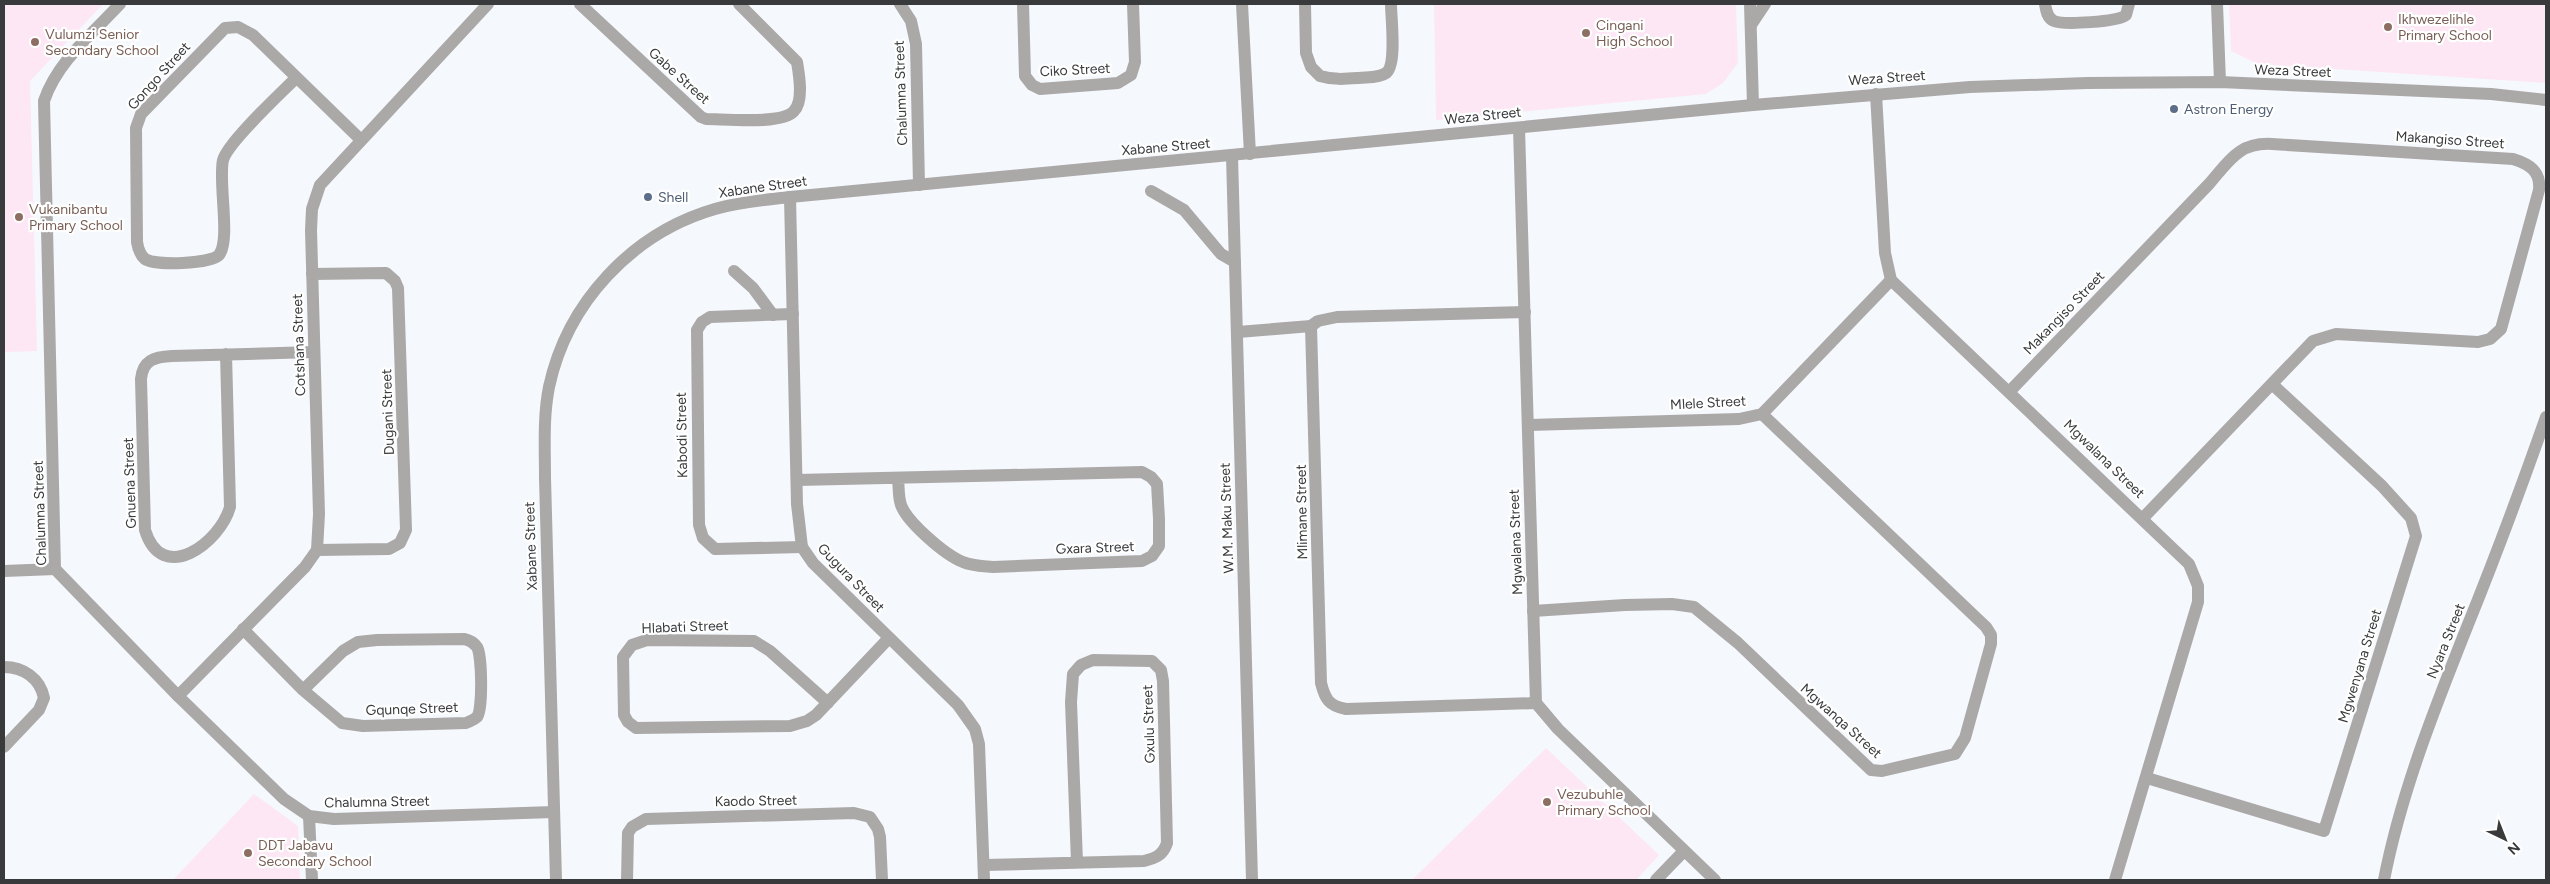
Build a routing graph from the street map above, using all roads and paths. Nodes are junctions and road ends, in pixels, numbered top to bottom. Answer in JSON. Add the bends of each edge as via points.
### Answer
{"nodes":[{"id":1,"x":120,"y":4,"type":"edge"},
{"id":2,"x":488,"y":4,"type":"edge"},
{"id":3,"x":580,"y":4,"type":"edge"},
{"id":4,"x":739,"y":4,"type":"edge"},
{"id":5,"x":900,"y":4,"type":"edge"},
{"id":6,"x":1023,"y":4,"type":"edge"},
{"id":7,"x":1133,"y":4,"type":"edge"},
{"id":8,"x":1242,"y":4,"type":"edge"},
{"id":9,"x":1305,"y":4,"type":"edge"},
{"id":10,"x":1391,"y":4,"type":"edge"},
{"id":11,"x":1750,"y":4,"type":"edge"},
{"id":12,"x":1765,"y":4,"type":"edge"},
{"id":13,"x":2045,"y":4,"type":"edge"},
{"id":14,"x":2128,"y":4,"type":"edge"},
{"id":15,"x":2217,"y":4,"type":"edge"},
{"id":16,"x":1751,"y":24,"type":"junction"},
{"id":17,"x":296,"y":78,"type":"junction"},
{"id":18,"x":2220,"y":82,"type":"junction"},
{"id":19,"x":1876,"y":94,"type":"junction"},
{"id":20,"x":2546,"y":100,"type":"edge"},
{"id":21,"x":1753,"y":105,"type":"junction"},
{"id":22,"x":1519,"y":128,"type":"junction"},
{"id":23,"x":360,"y":139,"type":"junction"},
{"id":24,"x":1250,"y":154,"type":"junction"},
{"id":25,"x":1232,"y":156,"type":"junction"},
{"id":26,"x":919,"y":185,"type":"junction"},
{"id":27,"x":1151,"y":191,"type":"dead end"},
{"id":28,"x":790,"y":197,"type":"junction"},
{"id":29,"x":1235,"y":262,"type":"junction"},
{"id":30,"x":734,"y":271,"type":"dead end"},
{"id":31,"x":312,"y":274,"type":"junction"},
{"id":32,"x":1891,"y":280,"type":"junction"},
{"id":33,"x":1525,"y":312,"type":"junction"},
{"id":34,"x":793,"y":314,"type":"junction"},
{"id":35,"x":773,"y":315,"type":"junction"},
{"id":36,"x":1311,"y":326,"type":"junction"},
{"id":37,"x":1238,"y":332,"type":"junction"},
{"id":38,"x":314,"y":352,"type":"junction"},
{"id":39,"x":226,"y":354,"type":"junction"},
{"id":40,"x":2272,"y":384,"type":"junction"},
{"id":41,"x":2010,"y":391,"type":"junction"},
{"id":42,"x":1762,"y":414,"type":"junction"},
{"id":43,"x":2546,"y":417,"type":"edge"},
{"id":44,"x":1529,"y":425,"type":"junction"},
{"id":45,"x":898,"y":478,"type":"junction"},
{"id":46,"x":797,"y":480,"type":"junction"},
{"id":47,"x":2143,"y":518,"type":"junction"},
{"id":48,"x":802,"y":547,"type":"junction"},
{"id":49,"x":317,"y":550,"type":"junction"},
{"id":50,"x":55,"y":569,"type":"junction"},
{"id":51,"x":4,"y":571,"type":"edge"},
{"id":52,"x":1533,"y":611,"type":"junction"},
{"id":53,"x":244,"y":629,"type":"junction"},
{"id":54,"x":889,"y":638,"type":"junction"},
{"id":55,"x":4,"y":667,"type":"edge"},
{"id":56,"x":303,"y":690,"type":"junction"},
{"id":57,"x":178,"y":696,"type":"junction"},
{"id":58,"x":828,"y":702,"type":"junction"},
{"id":59,"x":1536,"y":703,"type":"junction"},
{"id":60,"x":4,"y":747,"type":"edge"},
{"id":61,"x":2147,"y":778,"type":"junction"},
{"id":62,"x":554,"y":812,"type":"junction"},
{"id":63,"x":309,"y":816,"type":"junction"},
{"id":64,"x":1684,"y":850,"type":"junction"},
{"id":65,"x":1077,"y":862,"type":"junction"},
{"id":66,"x":984,"y":866,"type":"junction"},
{"id":67,"x":312,"y":880,"type":"edge"},
{"id":68,"x":556,"y":880,"type":"edge"},
{"id":69,"x":627,"y":880,"type":"edge"},
{"id":70,"x":882,"y":880,"type":"edge"},
{"id":71,"x":984,"y":880,"type":"edge"},
{"id":72,"x":1252,"y":880,"type":"edge"},
{"id":73,"x":1656,"y":880,"type":"edge"},
{"id":74,"x":1715,"y":880,"type":"edge"},
{"id":75,"x":2115,"y":880,"type":"edge"},
{"id":76,"x":2384,"y":880,"type":"edge"}],
"edges":[{"from":1,"to":50,"type":"street","name":"Chalumna Street","via":[[61,67],[44,101]]},
{"from":2,"to":23,"type":"street","name":"Cotshana Street"},
{"from":3,"to":4,"type":"street","name":"Gabe Street","via":[[696,114],[706,119],[783,118],[795,111],[799,101],[797,62]]},
{"from":5,"to":26,"type":"street","name":"Chalumna Street","via":[[911,21],[916,44]]},
{"from":6,"to":7,"type":"street","name":"Ciko Street","via":[[1025,76],[1040,90],[1118,83],[1131,75],[1135,62]]},
{"from":8,"to":24,"type":"street"},
{"from":9,"to":10,"type":"street","via":[[1308,60],[1320,76],[1333,80],[1383,75],[1389,70],[1392,58]]},
{"from":11,"to":16,"type":"street"},
{"from":12,"to":16,"type":"street"},
{"from":13,"to":14,"type":"street","via":[[2051,19],[2063,22],[2117,20],[2126,15]]},
{"from":15,"to":18,"type":"street"},
{"from":16,"to":21,"type":"street"},
{"from":17,"to":17,"type":"street","name":"Gongo Street","via":[[226,154],[222,171],[224,241],[220,254],[199,262],[146,260],[137,242],[136,128],[142,114],[219,32],[231,26],[253,35]]},
{"from":17,"to":23,"type":"street","name":"Gongo Street"},
{"from":18,"to":19,"type":"street","name":"Weza Street","via":[[1970,87]]},
{"from":18,"to":20,"type":"street","name":"Weza Street","via":[[2491,94]]},
{"from":19,"to":21,"type":"street","name":"Weza Street"},
{"from":19,"to":32,"type":"street","via":[[1885,252]]},
{"from":21,"to":22,"type":"street","name":"Weza Street"},
{"from":22,"to":24,"type":"street","name":"Weza Street"},
{"from":22,"to":33,"type":"street","name":"Mgwalana Street"},
{"from":23,"to":31,"type":"street","name":"Cotshana Street","via":[[320,185],[315,197],[311,230]]},
{"from":24,"to":25,"type":"street","name":"Weza Street"},
{"from":25,"to":26,"type":"street","name":"Xabane Street"},
{"from":25,"to":29,"type":"street","name":"W.M. Maku Street"},
{"from":26,"to":28,"type":"street","name":"Xabane Street"},
{"from":27,"to":29,"type":"street","via":[[1184,210],[1221,254]]},
{"from":28,"to":34,"type":"street","name":"Gugura Street"},
{"from":28,"to":62,"type":"street","name":"Xabane Street","via":[[715,209],[686,219],[653,237],[622,261],[596,288],[574,321],[560,353],[549,386],[545,420]]},
{"from":29,"to":37,"type":"street","name":"W.M. Maku Street"},
{"from":30,"to":35,"type":"street","via":[[753,288]]},
{"from":31,"to":38,"type":"street","name":"Cotshana Street"},
{"from":31,"to":49,"type":"street","name":"Dugani Street","via":[[386,274],[398,288],[406,530],[400,543],[389,549]]},
{"from":32,"to":41,"type":"street","name":"Mgwalana Street"},
{"from":32,"to":42,"type":"street","name":"Mlele Street"},
{"from":33,"to":36,"type":"street","via":[[1337,317]]},
{"from":33,"to":44,"type":"street","name":"Mgwalana Street"},
{"from":34,"to":35,"type":"street","name":"Kabodi Street"},
{"from":34,"to":46,"type":"street","name":"Gugura Street"},
{"from":35,"to":48,"type":"street","name":"Kabodi Street","via":[[710,317],[697,330],[699,525],[703,538],[715,549]]},
{"from":36,"to":37,"type":"street"},
{"from":36,"to":59,"type":"street","name":"Mlimane Street","via":[[1321,683],[1324,696],[1336,707],[1346,709]]},
{"from":37,"to":72,"type":"street","name":"W.M. Maku Street"},
{"from":38,"to":39,"type":"street","name":"Gnuena Street"},
{"from":38,"to":49,"type":"street","name":"Cotshana Street"},
{"from":39,"to":39,"type":"street","name":"Gnuena Street","via":[[230,507],[224,523],[198,549],[180,557],[164,555],[152,545],[145,530],[143,367],[158,356]]},
{"from":40,"to":41,"type":"street","name":"Makangiso Street","via":[[2300,352],[2325,336],[2478,342],[2496,335],[2502,329],[2539,190],[2537,174],[2532,167],[2505,158],[2265,143],[2246,147]]},
{"from":40,"to":47,"type":"street","name":"Makangiso Street"},
{"from":40,"to":61,"type":"street","name":"Mgwenyana Street","via":[[2382,486],[2407,513],[2414,526],[2416,536],[2351,748],[2324,832]]},
{"from":41,"to":47,"type":"street","name":"Mgwalana Street"},
{"from":42,"to":44,"type":"street","name":"Mlele Street","via":[[1739,419]]},
{"from":42,"to":52,"type":"street","name":"Mgwanqa Street","via":[[1969,609],[1991,635],[1965,738],[1955,754],[1882,772],[1871,770],[1738,643],[1694,607],[1625,605]]},
{"from":43,"to":76,"type":"street","name":"Nyara Street","via":[[2510,520],[2420,747]]},
{"from":44,"to":52,"type":"street","name":"Mgwalana Street"},
{"from":45,"to":45,"type":"street","name":"Gxara Street","via":[[1142,472],[1151,477],[1159,490],[1160,546],[1152,556],[1142,561],[972,565],[946,552],[910,519],[900,503]]},
{"from":45,"to":46,"type":"street","name":"Gxara Street"},
{"from":46,"to":48,"type":"street","name":"Gugura Street"},
{"from":47,"to":61,"type":"street","name":"Mgwalana Street","via":[[2189,564],[2196,577],[2199,594]]},
{"from":48,"to":54,"type":"street","name":"Gugura Street","via":[[822,574]]},
{"from":49,"to":53,"type":"street","via":[[305,567]]},
{"from":50,"to":51,"type":"street"},
{"from":50,"to":57,"type":"street","name":"Chalumna Street"},
{"from":52,"to":59,"type":"street","name":"Mgwalana Street"},
{"from":53,"to":56,"type":"street","name":"Gqunqe Street"},
{"from":53,"to":57,"type":"street"},
{"from":54,"to":58,"type":"street","name":"Hlabati Street"},
{"from":54,"to":66,"type":"street","name":"Gugura Street","via":[[958,706],[975,730],[979,744]]},
{"from":55,"to":60,"type":"street","via":[[27,672],[44,698],[39,710]]},
{"from":56,"to":56,"type":"street","name":"Gqunqe Street","via":[[343,651],[366,640],[464,638],[474,644],[479,654],[480,711],[477,717],[466,723],[349,725],[336,719]]},
{"from":57,"to":63,"type":"street","name":"Chalumna Street","via":[[284,798]]},
{"from":58,"to":58,"type":"street","name":"Hlabati Street","via":[[754,641],[647,640],[632,645],[623,657],[624,715],[628,722],[643,729],[790,726],[808,721]]},
{"from":59,"to":64,"type":"street","via":[[1558,729]]},
{"from":61,"to":75,"type":"street","name":"Mgwalana Street"},
{"from":62,"to":63,"type":"street","name":"Chalumna Street","via":[[334,819]]},
{"from":62,"to":68,"type":"street","name":"Xabane Street"},
{"from":63,"to":67,"type":"street"},
{"from":64,"to":73,"type":"street"},
{"from":64,"to":74,"type":"street"},
{"from":65,"to":65,"type":"street","name":"Gxulu Street","via":[[1071,702],[1073,674],[1081,665],[1093,660],[1152,661],[1162,672],[1168,843],[1160,856],[1144,861]]},
{"from":65,"to":66,"type":"street","name":"Gxulu Street"},
{"from":66,"to":71,"type":"street","name":"Gugura Street"},
{"from":69,"to":70,"type":"street","name":"Kaodo Street","via":[[628,833],[632,827],[646,820],[854,813],[870,817],[878,829]]}]}
